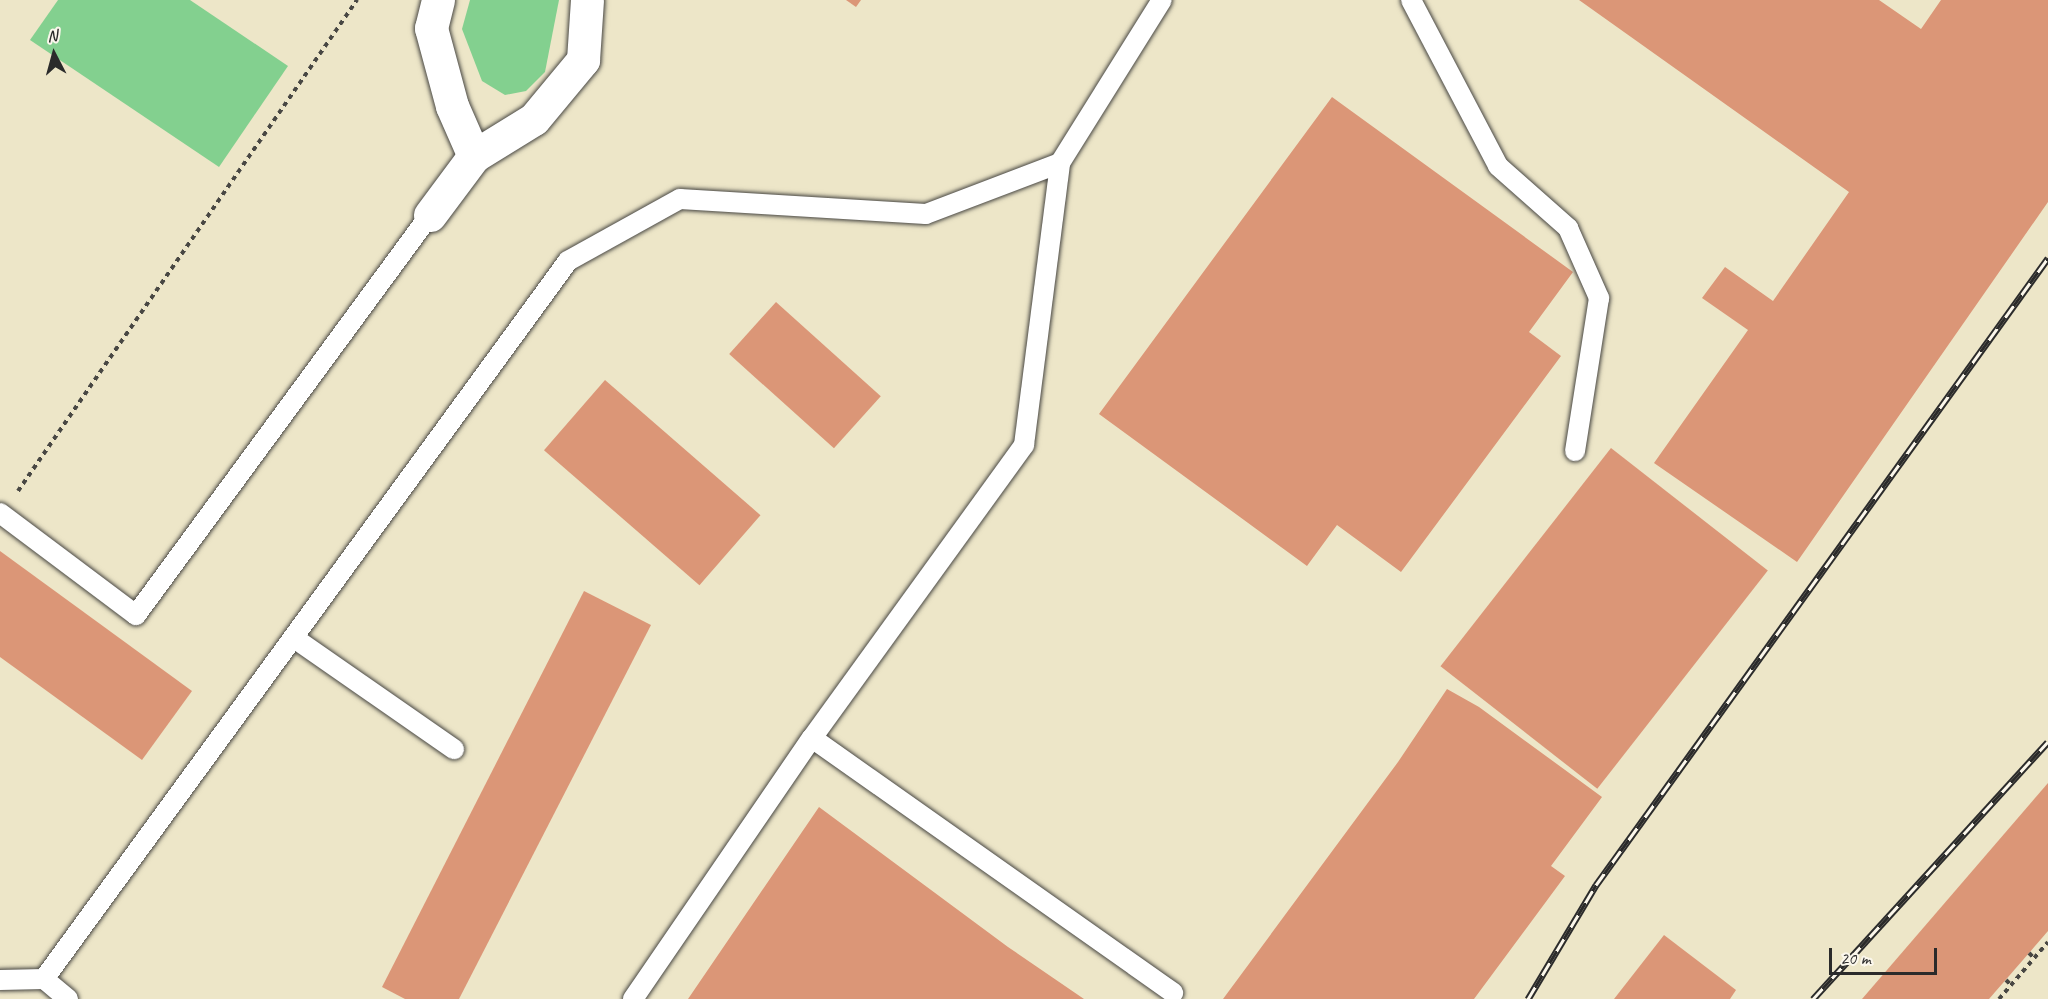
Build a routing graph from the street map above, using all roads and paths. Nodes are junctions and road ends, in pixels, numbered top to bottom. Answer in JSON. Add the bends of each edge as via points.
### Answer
{"nodes":[{"id":1,"x":357,"y":0,"type":"edge"},
{"id":2,"x":438,"y":0,"type":"edge"},
{"id":3,"x":587,"y":0,"type":"edge"},
{"id":4,"x":1162,"y":0,"type":"edge"},
{"id":5,"x":1411,"y":0,"type":"edge"},
{"id":6,"x":474,"y":156,"type":"junction"},
{"id":7,"x":1060,"y":163,"type":"junction"},
{"id":8,"x":430,"y":215,"type":"joint"},
{"id":9,"x":1575,"y":451,"type":"dead end"},
{"id":10,"x":1,"y":514,"type":"edge"},
{"id":11,"x":294,"y":638,"type":"junction"},
{"id":12,"x":812,"y":738,"type":"junction"},
{"id":13,"x":454,"y":749,"type":"dead end"},
{"id":14,"x":2048,"y":942,"type":"edge"},
{"id":15,"x":2029,"y":953,"type":"dead end"},
{"id":16,"x":2034,"y":958,"type":"junction"},
{"id":17,"x":44,"y":979,"type":"junction"},
{"id":18,"x":0,"y":980,"type":"edge"},
{"id":19,"x":2006,"y":980,"type":"dead end"},
{"id":20,"x":2011,"y":985,"type":"junction"},
{"id":21,"x":1173,"y":993,"type":"dead end"},
{"id":22,"x":68,"y":999,"type":"edge"},
{"id":23,"x":633,"y":999,"type":"edge"},
{"id":24,"x":1999,"y":999,"type":"edge"}],
"edges":[{"from":1,"to":10,"type":"path"},
{"from":2,"to":6,"type":"street","via":[[431,28],[452,106]]},
{"from":3,"to":6,"type":"street","via":[[583,60],[534,119]]},
{"from":4,"to":7,"type":"lane"},
{"from":5,"to":9,"type":"lane","via":[[1498,166],[1568,228],[1599,298]]},
{"from":6,"to":8,"type":"street"},
{"from":7,"to":11,"type":"lane","via":[[926,214],[680,199],[568,261]]},
{"from":7,"to":12,"type":"lane","via":[[1024,445]]},
{"from":8,"to":10,"type":"lane","via":[[136,615]]},
{"from":11,"to":13,"type":"lane"},
{"from":11,"to":17,"type":"lane"},
{"from":12,"to":21,"type":"lane"},
{"from":12,"to":23,"type":"lane"},
{"from":14,"to":16,"type":"path"},
{"from":15,"to":16,"type":"path"},
{"from":16,"to":20,"type":"path"},
{"from":17,"to":18,"type":"lane"},
{"from":17,"to":22,"type":"lane"},
{"from":19,"to":20,"type":"path"},
{"from":20,"to":24,"type":"path"}]}
